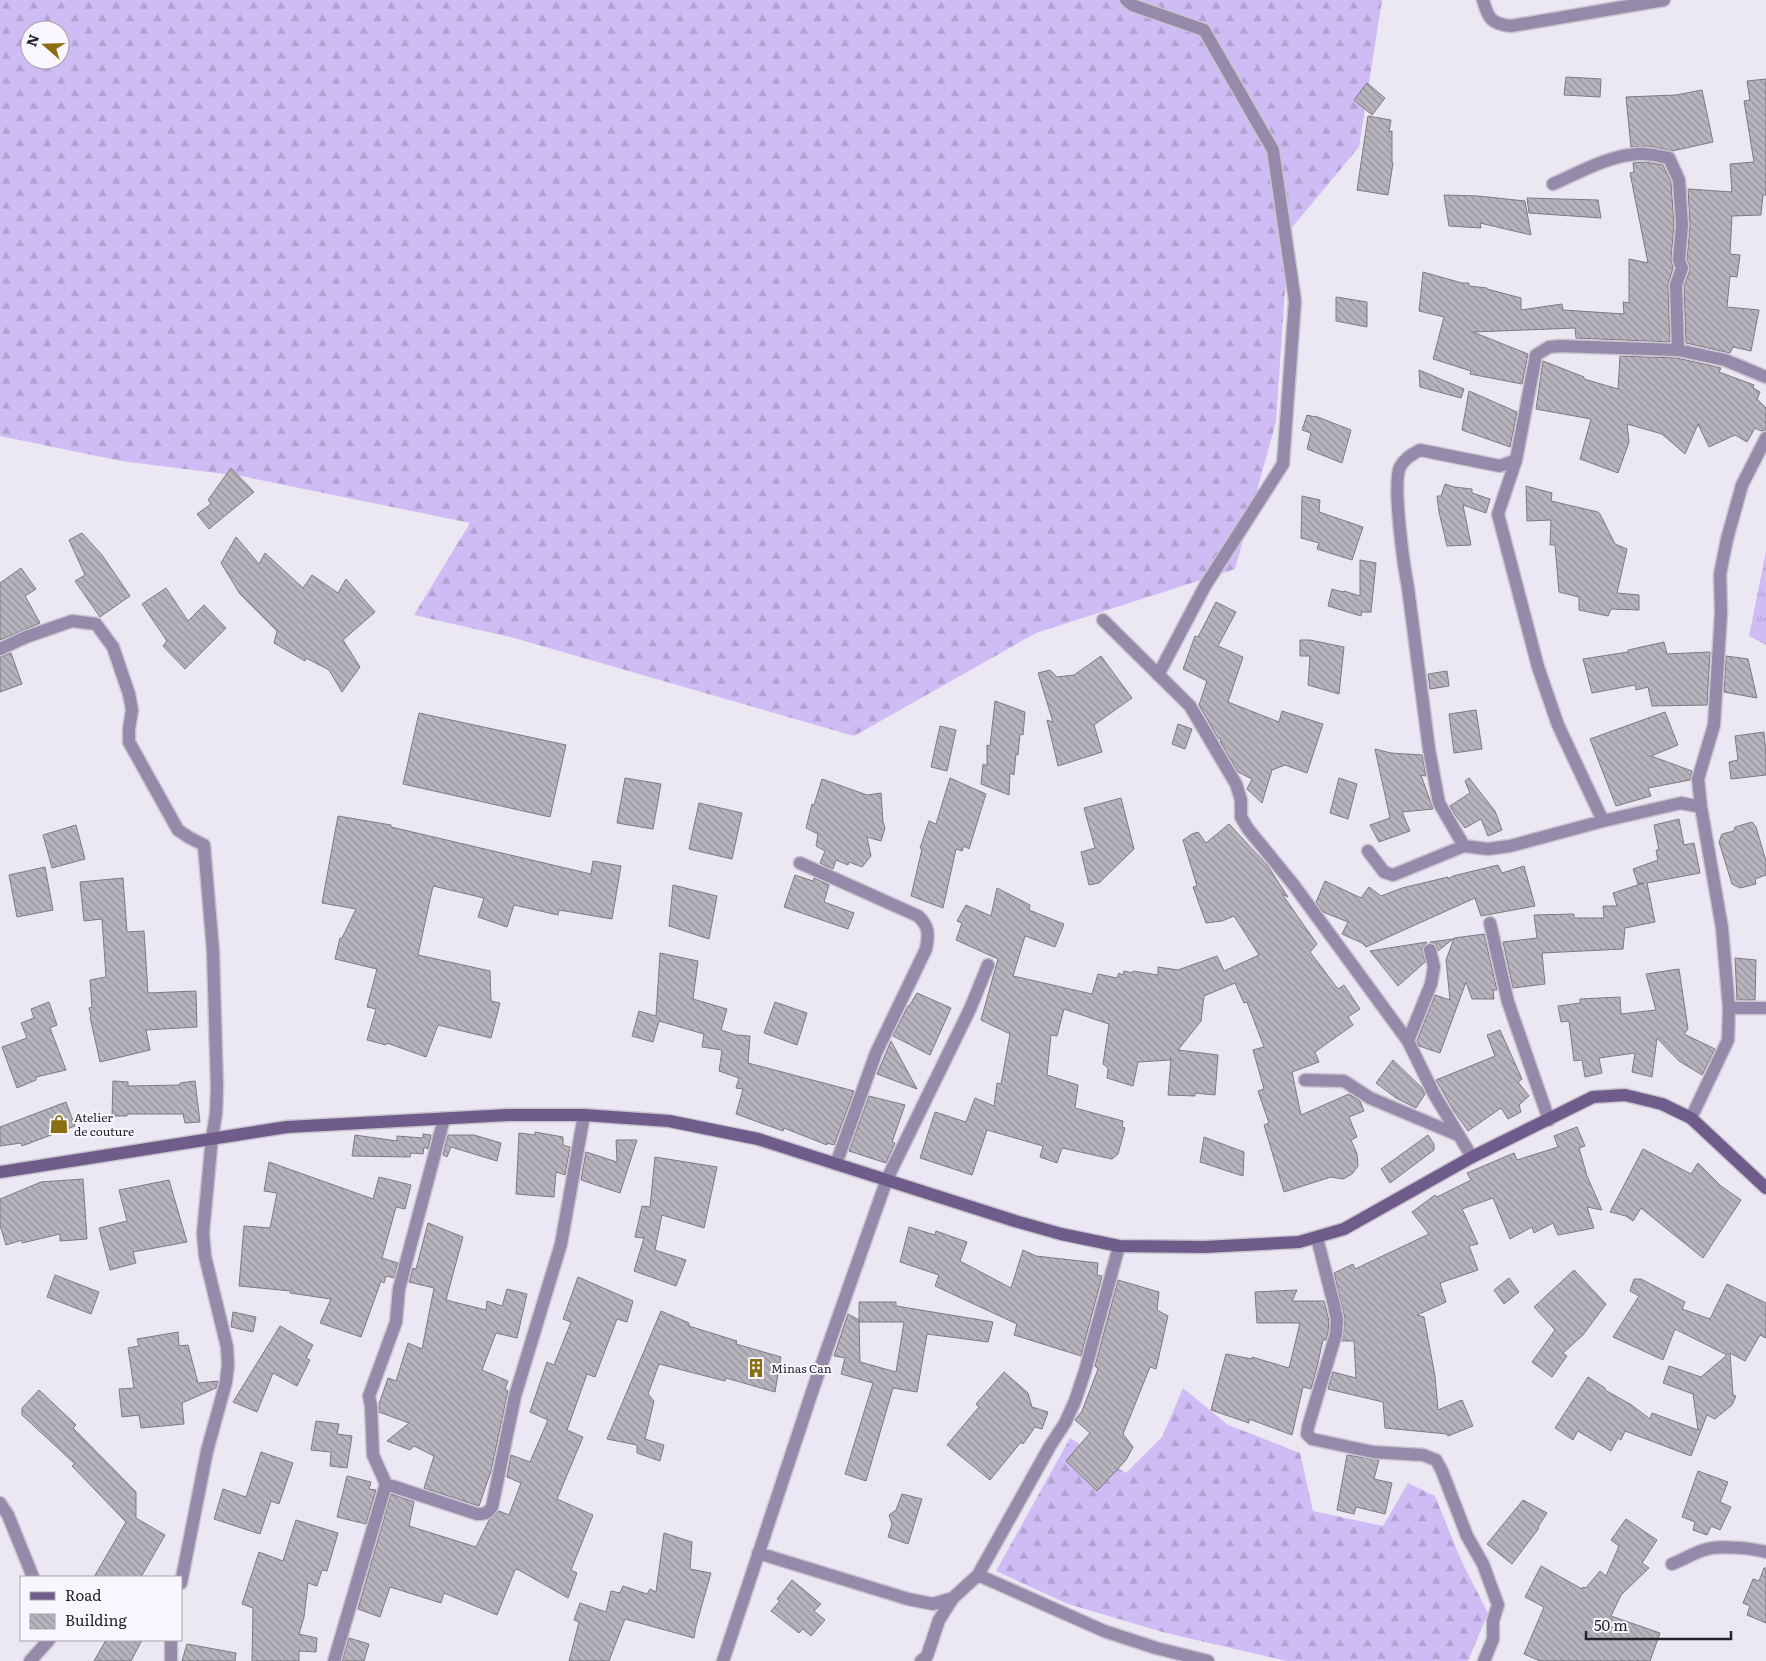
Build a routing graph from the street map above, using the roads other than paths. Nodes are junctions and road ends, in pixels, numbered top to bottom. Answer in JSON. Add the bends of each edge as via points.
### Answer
{"nodes":[{"id":1,"x":1126,"y":0,"type":"edge"},
{"id":2,"x":1483,"y":0,"type":"edge"},
{"id":3,"x":1664,"y":0,"type":"edge"},
{"id":4,"x":1553,"y":184,"type":"dead end"},
{"id":5,"x":1678,"y":350,"type":"junction"},
{"id":6,"x":1766,"y":377,"type":"edge"},
{"id":7,"x":1766,"y":438,"type":"edge"},
{"id":8,"x":1516,"y":460,"type":"junction"},
{"id":9,"x":1103,"y":620,"type":"dead end"},
{"id":10,"x":0,"y":649,"type":"edge"},
{"id":11,"x":1158,"y":674,"type":"junction"},
{"id":12,"x":1701,"y":807,"type":"junction"},
{"id":13,"x":1603,"y":821,"type":"junction"},
{"id":14,"x":1464,"y":846,"type":"junction"},
{"id":15,"x":1368,"y":851,"type":"dead end"},
{"id":16,"x":800,"y":863,"type":"dead end"},
{"id":17,"x":1490,"y":923,"type":"dead end"},
{"id":18,"x":1430,"y":950,"type":"dead end"},
{"id":19,"x":988,"y":965,"type":"dead end"},
{"id":20,"x":1729,"y":1008,"type":"junction"},
{"id":21,"x":1766,"y":1008,"type":"edge"},
{"id":22,"x":1408,"y":1041,"type":"junction"},
{"id":23,"x":1305,"y":1080,"type":"dead end"},
{"id":24,"x":584,"y":1115,"type":"junction"},
{"id":25,"x":1691,"y":1118,"type":"junction"},
{"id":26,"x":444,"y":1119,"type":"junction"},
{"id":27,"x":1549,"y":1120,"type":"junction"},
{"id":28,"x":1458,"y":1135,"type":"junction"},
{"id":29,"x":212,"y":1138,"type":"junction"},
{"id":30,"x":1472,"y":1157,"type":"junction"},
{"id":31,"x":836,"y":1164,"type":"junction"},
{"id":32,"x":0,"y":1172,"type":"edge"},
{"id":33,"x":887,"y":1179,"type":"junction"},
{"id":34,"x":1766,"y":1188,"type":"edge"},
{"id":35,"x":1317,"y":1238,"type":"junction"},
{"id":36,"x":1120,"y":1246,"type":"junction"},
{"id":37,"x":386,"y":1484,"type":"junction"},
{"id":38,"x":0,"y":1503,"type":"edge"},
{"id":39,"x":1766,"y":1552,"type":"edge"},
{"id":40,"x":758,"y":1553,"type":"junction"},
{"id":41,"x":1672,"y":1564,"type":"dead end"},
{"id":42,"x":978,"y":1575,"type":"junction"},
{"id":43,"x":34,"y":1576,"type":"edge"},
{"id":44,"x":182,"y":1578,"type":"edge"},
{"id":45,"x":953,"y":1598,"type":"junction"},
{"id":46,"x":48,"y":1641,"type":"edge"},
{"id":47,"x":171,"y":1641,"type":"edge"},
{"id":48,"x":30,"y":1661,"type":"edge"},
{"id":49,"x":171,"y":1661,"type":"edge"},
{"id":50,"x":334,"y":1661,"type":"edge"},
{"id":51,"x":723,"y":1661,"type":"edge"},
{"id":52,"x":921,"y":1661,"type":"edge"},
{"id":53,"x":1208,"y":1661,"type":"edge"},
{"id":54,"x":1484,"y":1661,"type":"edge"}],
"edges":[{"from":1,"to":11,"type":"street","via":[[1132,5],[1204,30],[1273,150],[1295,301],[1283,464],[1205,586]]},
{"from":2,"to":3,"type":"street","via":[[1486,13],[1492,20],[1511,26]]},
{"from":4,"to":5,"type":"street","via":[[1617,157],[1643,154],[1669,158],[1679,180],[1682,226],[1679,260],[1682,268],[1676,285]]},
{"from":5,"to":6,"type":"street","via":[[1725,360]]},
{"from":5,"to":8,"type":"street","via":[[1560,346],[1549,347],[1536,355]]},
{"from":7,"to":12,"type":"street","via":[[1742,485],[1720,574],[1721,613],[1714,725],[1698,779]]},
{"from":8,"to":13,"type":"street","via":[[1498,514],[1538,668],[1558,725]]},
{"from":8,"to":14,"type":"street","via":[[1500,466],[1420,450],[1406,458],[1399,469],[1397,486],[1403,562],[1429,749],[1439,803]]},
{"from":9,"to":11,"type":"street"},
{"from":10,"to":29,"type":"street","via":[[26,636],[72,621],[96,624],[113,647],[129,694],[132,710],[129,742],[178,830],[204,845],[217,1087]]},
{"from":11,"to":22,"type":"street","via":[[1190,706],[1236,784],[1241,800],[1241,817],[1248,830],[1293,884]]},
{"from":12,"to":13,"type":"street","via":[[1681,803]]},
{"from":12,"to":20,"type":"street","via":[[1722,928]]},
{"from":13,"to":14,"type":"street","via":[[1510,846],[1488,849]]},
{"from":14,"to":15,"type":"street","via":[[1393,874],[1384,872]]},
{"from":16,"to":31,"type":"street","via":[[918,916],[926,923],[929,934],[926,949],[876,1053]]},
{"from":17,"to":27,"type":"street","via":[[1508,1002]]},
{"from":18,"to":22,"type":"street","via":[[1434,967],[1430,984]]},
{"from":19,"to":33,"type":"street","via":[[970,1009]]},
{"from":20,"to":21,"type":"street"},
{"from":20,"to":25,"type":"street","via":[[1728,1040]]},
{"from":22,"to":28,"type":"street"},
{"from":23,"to":28,"type":"street","via":[[1344,1081],[1370,1098]]},
{"from":24,"to":26,"type":"main road"},
{"from":24,"to":31,"type":"main road","via":[[669,1121],[758,1139]]},
{"from":24,"to":37,"type":"street","via":[[561,1244],[515,1396],[492,1507],[488,1513],[476,1514]]},
{"from":25,"to":27,"type":"main road","via":[[1662,1104],[1625,1095],[1593,1097]]},
{"from":25,"to":34,"type":"main road"},
{"from":26,"to":29,"type":"main road","via":[[287,1127]]},
{"from":26,"to":37,"type":"street","via":[[399,1288],[396,1322],[369,1396],[373,1456]]},
{"from":27,"to":30,"type":"main road"},
{"from":28,"to":30,"type":"street"},
{"from":29,"to":32,"type":"main road"},
{"from":29,"to":44,"type":"street","via":[[203,1233],[228,1364]]},
{"from":30,"to":35,"type":"main road","via":[[1344,1229]]},
{"from":31,"to":33,"type":"main road"},
{"from":33,"to":36,"type":"main road","via":[[1015,1221]]},
{"from":33,"to":40,"type":"street"},
{"from":35,"to":36,"type":"main road","via":[[1299,1242],[1204,1246]]},
{"from":35,"to":54,"type":"street","via":[[1337,1320],[1336,1334],[1307,1434],[1312,1439],[1373,1452],[1423,1455],[1436,1460],[1498,1605],[1493,1621],[1493,1639]]},
{"from":36,"to":42,"type":"street","via":[[1075,1401]]},
{"from":37,"to":50,"type":"street"},
{"from":38,"to":43,"type":"street"},
{"from":39,"to":41,"type":"street","via":[[1714,1548]]},
{"from":40,"to":45,"type":"street","via":[[908,1599],[933,1604]]},
{"from":40,"to":51,"type":"street"},
{"from":42,"to":45,"type":"street"},
{"from":42,"to":53,"type":"street","via":[[1104,1631]]},
{"from":45,"to":52,"type":"street","via":[[939,1620],[926,1656]]},
{"from":46,"to":48,"type":"street"},
{"from":47,"to":49,"type":"street"}]}
